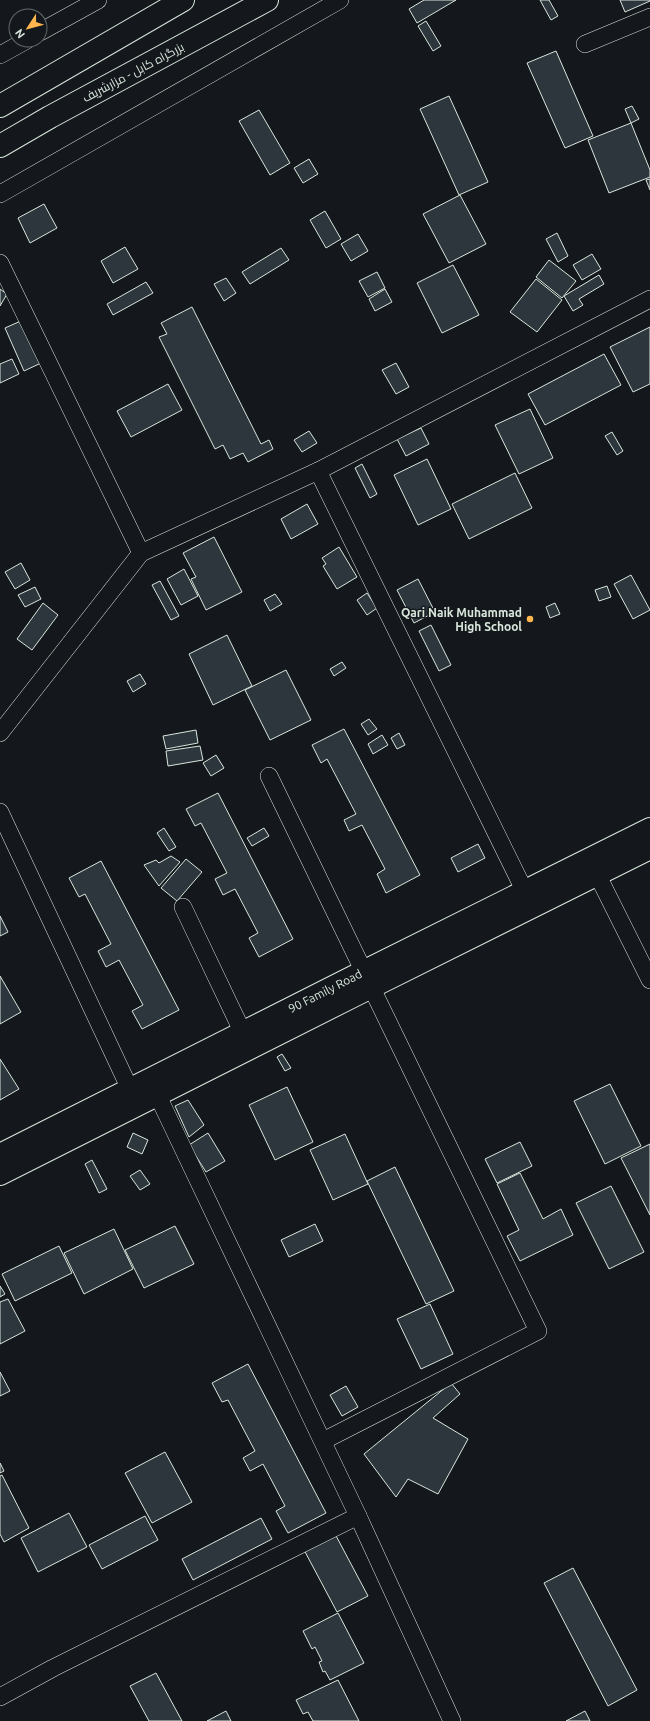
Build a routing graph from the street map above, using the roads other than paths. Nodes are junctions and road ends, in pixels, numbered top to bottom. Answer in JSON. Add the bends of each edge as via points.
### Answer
{"nodes":[{"id":1,"x":98,"y":0,"type":"edge"},
{"id":2,"x":183,"y":0,"type":"edge"},
{"id":3,"x":267,"y":0,"type":"edge"},
{"id":4,"x":340,"y":0,"type":"edge"},
{"id":5,"x":650,"y":17,"type":"edge"},
{"id":6,"x":48,"y":28,"type":"edge"},
{"id":7,"x":585,"y":44,"type":"dead end"},
{"id":8,"x":13,"y":48,"type":"edge"},
{"id":9,"x":0,"y":55,"type":"edge"},
{"id":10,"x":0,"y":106,"type":"edge"},
{"id":11,"x":0,"y":146,"type":"edge"},
{"id":12,"x":0,"y":194,"type":"edge"},
{"id":13,"x":0,"y":263,"type":"edge"},
{"id":14,"x":650,"y":299,"type":"edge"},
{"id":15,"x":318,"y":471,"type":"junction"},
{"id":16,"x":141,"y":553,"type":"junction"},
{"id":17,"x":0,"y":734,"type":"edge"},
{"id":18,"x":269,"y":776,"type":"dead end"},
{"id":19,"x":0,"y":812,"type":"edge"},
{"id":20,"x":650,"y":829,"type":"edge"},
{"id":21,"x":650,"y":848,"type":"edge"},
{"id":22,"x":597,"y":874,"type":"junction"},
{"id":23,"x":529,"y":900,"type":"junction"},
{"id":24,"x":183,"y":907,"type":"dead end"},
{"id":25,"x":367,"y":979,"type":"junction"},
{"id":26,"x":650,"y":980,"type":"edge"},
{"id":27,"x":243,"y":1033,"type":"junction"},
{"id":28,"x":157,"y":1094,"type":"junction"},
{"id":29,"x":134,"y":1097,"type":"junction"},
{"id":30,"x":0,"y":1155,"type":"edge"},
{"id":31,"x":0,"y":1174,"type":"edge"},
{"id":32,"x":323,"y":1441,"type":"junction"},
{"id":33,"x":358,"y":1516,"type":"junction"},
{"id":34,"x":0,"y":1696,"type":"edge"},
{"id":35,"x":452,"y":1721,"type":"edge"}],
"edges":[{"from":1,"to":6,"type":"street"},
{"from":2,"to":10,"type":"main road"},
{"from":3,"to":11,"type":"main road","name":"بزرگراه کابل - مزارشریف"},
{"from":4,"to":12,"type":"street"},
{"from":5,"to":7,"type":"street"},
{"from":8,"to":9,"type":"street"},
{"from":13,"to":16,"type":"street"},
{"from":14,"to":15,"type":"street"},
{"from":15,"to":16,"type":"street"},
{"from":15,"to":23,"type":"street"},
{"from":16,"to":17,"type":"street"},
{"from":18,"to":25,"type":"street"},
{"from":19,"to":29,"type":"street"},
{"from":20,"to":23,"type":"main road","name":"90 Family Road"},
{"from":21,"to":22,"type":"main road","name":"90 Family Road"},
{"from":22,"to":23,"type":"main road","name":"90 Family Road"},
{"from":22,"to":26,"type":"street"},
{"from":23,"to":25,"type":"main road","name":"90 Family Road"},
{"from":24,"to":27,"type":"street"},
{"from":25,"to":27,"type":"main road","name":"90 Family Road"},
{"from":25,"to":28,"type":"main road","name":"90 Family Road"},
{"from":25,"to":32,"type":"street","via":[[538,1331]]},
{"from":27,"to":29,"type":"main road","name":"90 Family Road"},
{"from":28,"to":29,"type":"main road","name":"90 Family Road"},
{"from":28,"to":32,"type":"street"},
{"from":29,"to":30,"type":"main road","name":"90 Family Road"},
{"from":29,"to":31,"type":"main road","name":"90 Family Road"},
{"from":32,"to":33,"type":"street"},
{"from":33,"to":34,"type":"street"},
{"from":33,"to":35,"type":"street"}]}
